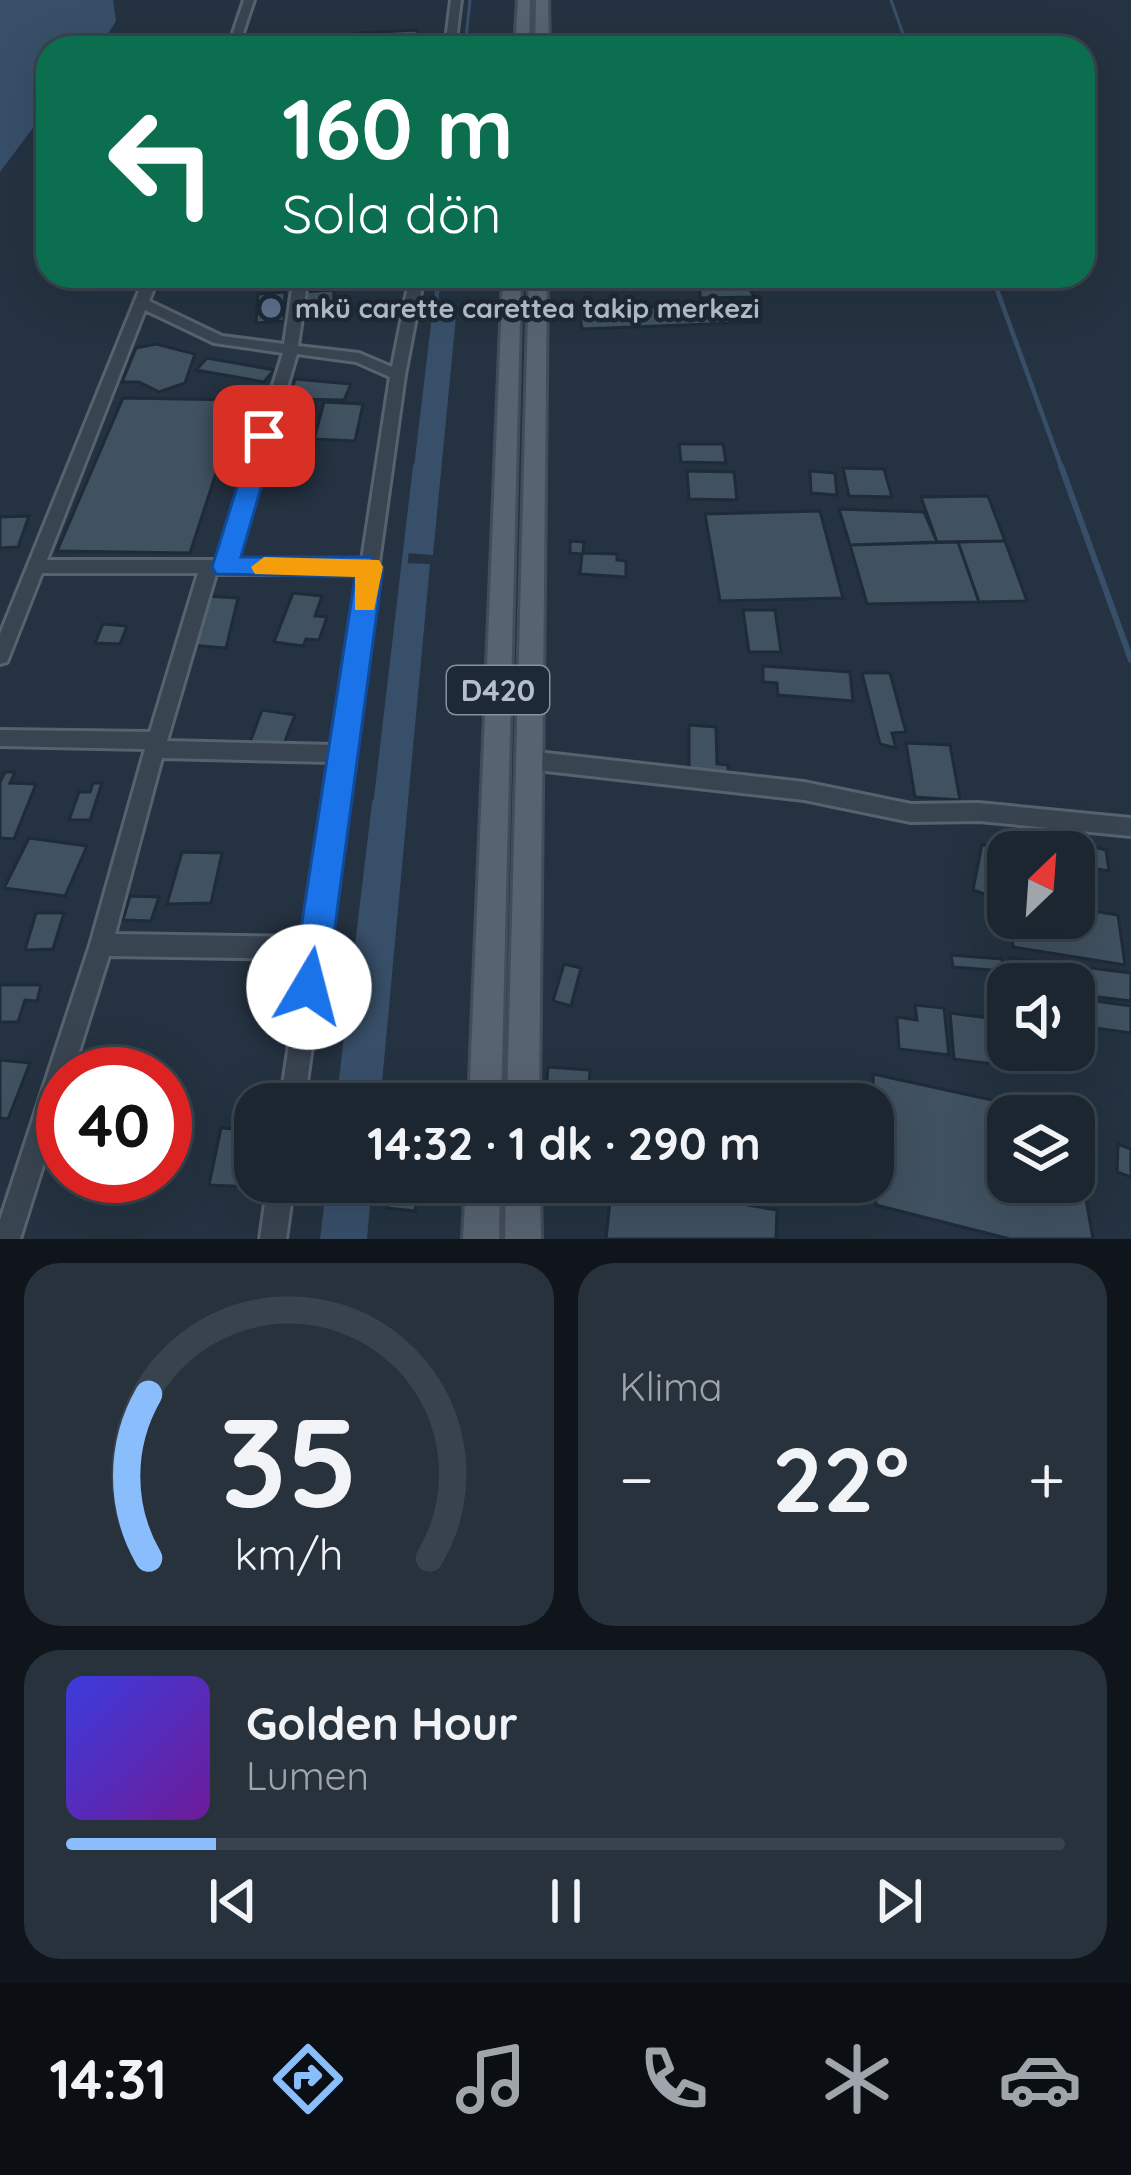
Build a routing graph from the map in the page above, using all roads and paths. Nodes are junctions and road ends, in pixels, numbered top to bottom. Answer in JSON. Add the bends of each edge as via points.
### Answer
{"nodes":[{"id":1,"x":249,"y":0,"type":"edge"},
{"id":2,"x":457,"y":0,"type":"edge"},
{"id":3,"x":524,"y":0,"type":"edge"},
{"id":4,"x":542,"y":0,"type":"edge"},
{"id":5,"x":236,"y":36,"type":"edge"},
{"id":6,"x":452,"y":36,"type":"edge"},
{"id":7,"x":522,"y":36,"type":"edge"},
{"id":8,"x":542,"y":36,"type":"edge"},
{"id":9,"x":148,"y":288,"type":"edge"},
{"id":10,"x":298,"y":288,"type":"edge"},
{"id":11,"x":415,"y":288,"type":"edge"},
{"id":12,"x":512,"y":288,"type":"edge"},
{"id":13,"x":538,"y":288,"type":"edge"},
{"id":14,"x":142,"y":304,"type":"junction"},
{"id":15,"x":290,"y":349,"type":"junction"},
{"id":16,"x":398,"y":375,"type":"junction"},
{"id":17,"x":38,"y":566,"type":"junction"},
{"id":18,"x":217,"y":567,"type":"junction"},
{"id":19,"x":370,"y":567,"type":"junction"},
{"id":20,"x":0,"y":657,"type":"edge"},
{"id":21,"x":0,"y":738,"type":"edge"},
{"id":22,"x":156,"y":745,"type":"junction"},
{"id":23,"x":343,"y":754,"type":"junction"},
{"id":24,"x":528,"y":760,"type":"junction"},
{"id":25,"x":1131,"y":827,"type":"edge"},
{"id":26,"x":100,"y":945,"type":"junction"},
{"id":27,"x":315,"y":948,"type":"junction"},
{"id":28,"x":295,"y":1083,"type":"edge"},
{"id":29,"x":486,"y":1083,"type":"edge"},
{"id":30,"x":523,"y":1083,"type":"edge"},
{"id":31,"x":278,"y":1203,"type":"edge"},
{"id":32,"x":482,"y":1203,"type":"edge"},
{"id":33,"x":523,"y":1203,"type":"edge"},
{"id":34,"x":8,"y":1239,"type":"edge"},
{"id":35,"x":273,"y":1239,"type":"edge"},
{"id":36,"x":481,"y":1239,"type":"edge"},
{"id":37,"x":523,"y":1239,"type":"edge"}],
"edges":[{"from":1,"to":5,"type":"street"},
{"from":2,"to":6,"type":"street"},
{"from":3,"to":7,"type":"main road"},
{"from":4,"to":8,"type":"main road"},
{"from":9,"to":14,"type":"street"},
{"from":10,"to":15,"type":"street"},
{"from":11,"to":16,"type":"street"},
{"from":12,"to":29,"type":"main road","number":"D420"},
{"from":13,"to":24,"type":"main road","number":"D420"},
{"from":14,"to":15,"type":"street","via":[[219,340]]},
{"from":14,"to":17,"type":"street"},
{"from":15,"to":16,"type":"street","via":[[359,358]]},
{"from":15,"to":18,"type":"street"},
{"from":16,"to":19,"type":"street"},
{"from":17,"to":18,"type":"street"},
{"from":17,"to":20,"type":"street"},
{"from":18,"to":19,"type":"street"},
{"from":18,"to":22,"type":"street"},
{"from":19,"to":23,"type":"street"},
{"from":21,"to":22,"type":"street"},
{"from":22,"to":23,"type":"street"},
{"from":22,"to":26,"type":"street"},
{"from":23,"to":27,"type":"street"},
{"from":24,"to":25,"type":"street","via":[[803,791],[911,813]]},
{"from":24,"to":30,"type":"main road","number":"D420"},
{"from":26,"to":27,"type":"street"},
{"from":26,"to":34,"type":"street"},
{"from":27,"to":28,"type":"street"},
{"from":31,"to":35,"type":"street"},
{"from":32,"to":36,"type":"main road"},
{"from":33,"to":37,"type":"main road"}]}
